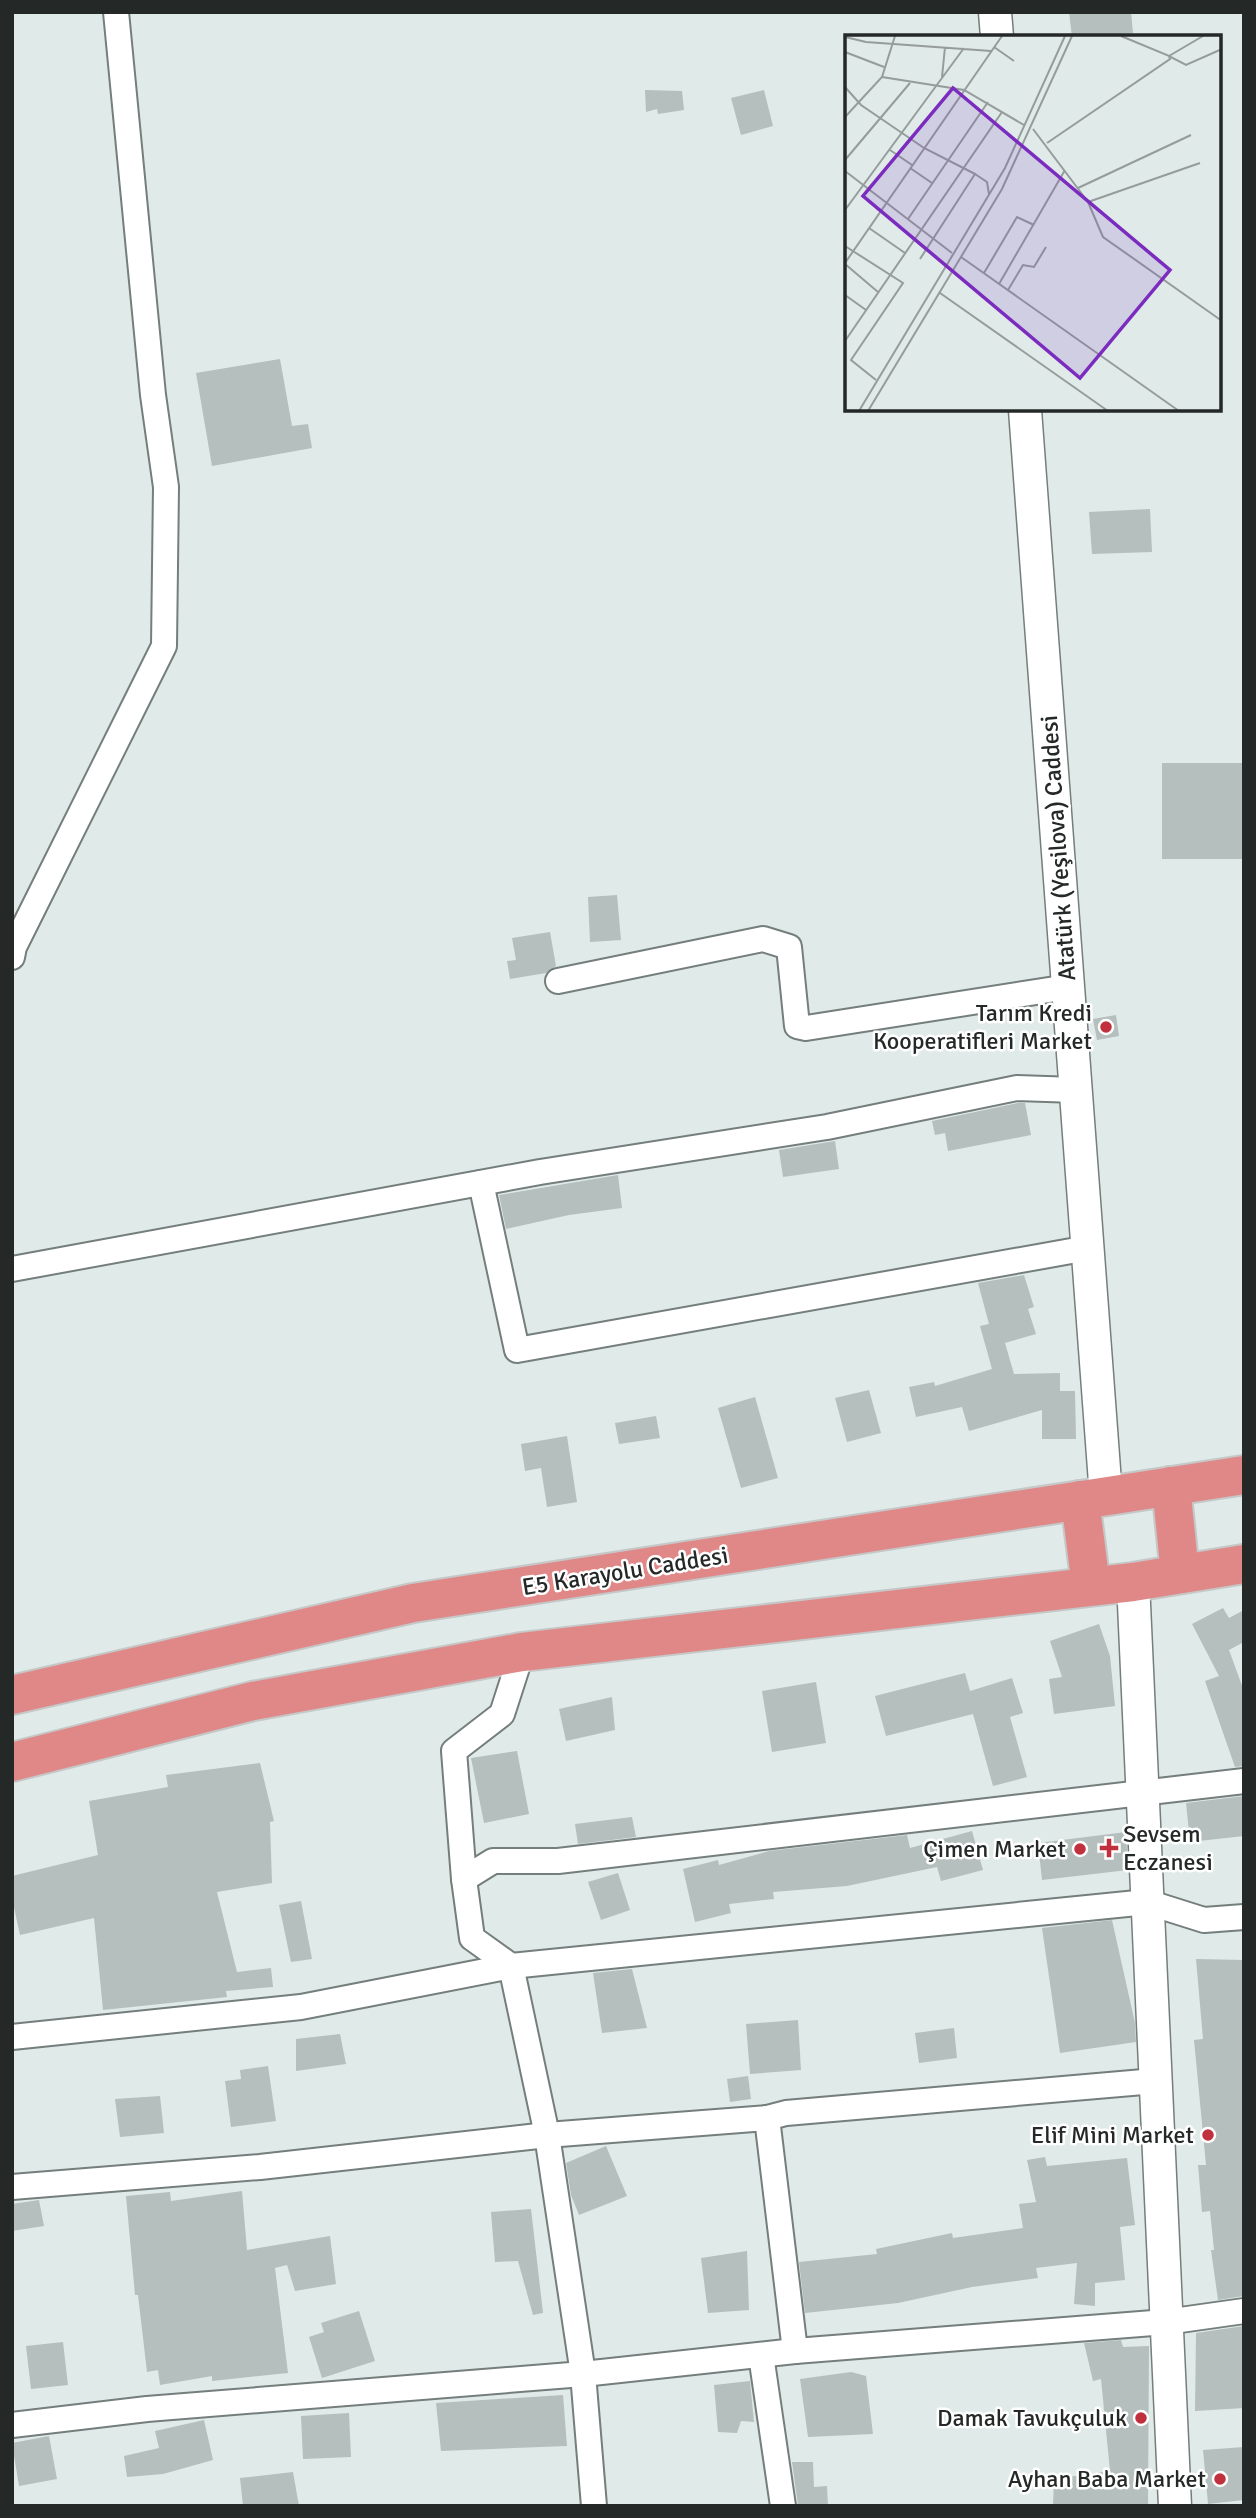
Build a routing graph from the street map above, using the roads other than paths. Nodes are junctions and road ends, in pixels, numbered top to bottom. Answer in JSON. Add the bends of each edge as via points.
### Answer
{"nodes":[{"id":1,"x":116,"y":12,"type":"edge"},
{"id":2,"x":995,"y":12,"type":"edge"},
{"id":3,"x":997,"y":35,"type":"edge"},
{"id":4,"x":1025,"y":411,"type":"edge"},
{"id":5,"x":13,"y":950,"type":"edge"},
{"id":6,"x":558,"y":981,"type":"dead end"},
{"id":7,"x":1068,"y":987,"type":"junction"},
{"id":8,"x":1076,"y":1090,"type":"junction"},
{"id":9,"x":481,"y":1183,"type":"junction"},
{"id":10,"x":1088,"y":1248,"type":"junction"},
{"id":11,"x":12,"y":1269,"type":"edge"},
{"id":12,"x":1244,"y":1475,"type":"edge"},
{"id":13,"x":1171,"y":1486,"type":"junction"},
{"id":14,"x":1093,"y":1498,"type":"junction"},
{"id":15,"x":1244,"y":1564,"type":"edge"},
{"id":16,"x":1181,"y":1574,"type":"junction"},
{"id":17,"x":1133,"y":1582,"type":"junction"},
{"id":18,"x":1091,"y":1587,"type":"junction"},
{"id":19,"x":522,"y":1652,"type":"junction"},
{"id":20,"x":12,"y":1695,"type":"edge"},
{"id":21,"x":12,"y":1762,"type":"edge"},
{"id":22,"x":1244,"y":1781,"type":"edge"},
{"id":23,"x":1142,"y":1793,"type":"junction"},
{"id":24,"x":464,"y":1879,"type":"junction"},
{"id":25,"x":1147,"y":1902,"type":"junction"},
{"id":26,"x":1244,"y":1917,"type":"edge"},
{"id":27,"x":511,"y":1966,"type":"junction"},
{"id":28,"x":12,"y":2037,"type":"edge"},
{"id":29,"x":1155,"y":2081,"type":"junction"},
{"id":30,"x":767,"y":2118,"type":"junction"},
{"id":31,"x":547,"y":2135,"type":"junction"},
{"id":32,"x":12,"y":2187,"type":"edge"},
{"id":33,"x":1244,"y":2311,"type":"edge"},
{"id":34,"x":1166,"y":2322,"type":"junction"},
{"id":35,"x":795,"y":2351,"type":"junction"},
{"id":36,"x":761,"y":2355,"type":"junction"},
{"id":37,"x":583,"y":2374,"type":"junction"},
{"id":38,"x":12,"y":2426,"type":"edge"},
{"id":39,"x":594,"y":2506,"type":"edge"},
{"id":40,"x":783,"y":2506,"type":"edge"},
{"id":41,"x":1175,"y":2506,"type":"edge"}],
"edges":[{"from":1,"to":5,"type":"street","via":[[166,487],[164,646]]},
{"from":2,"to":3,"type":"street"},
{"from":4,"to":7,"type":"street","name":"Atatürk (Yeşilova) Caddesi"},
{"from":6,"to":7,"type":"street","via":[[763,939],[789,947],[797,1026],[806,1028]]},
{"from":7,"to":8,"type":"street","name":"Atatürk (Yeşilova) Caddesi"},
{"from":8,"to":9,"type":"street","via":[[1017,1088],[827,1126]]},
{"from":8,"to":10,"type":"street","name":"Atatürk (Yeşilova) Caddesi"},
{"from":9,"to":10,"type":"street","via":[[517,1350]]},
{"from":9,"to":11,"type":"street"},
{"from":10,"to":14,"type":"street","name":"Atatürk (Yeşilova) Caddesi"},
{"from":12,"to":13,"type":"highway","name":"E5 Karayolu Caddesi"},
{"from":13,"to":14,"type":"highway","name":"E5 Karayolu Caddesi"},
{"from":13,"to":16,"type":"highway"},
{"from":14,"to":18,"type":"highway"},
{"from":14,"to":20,"type":"highway","name":"E5 Karayolu Caddesi","via":[[413,1603]]},
{"from":15,"to":16,"type":"highway"},
{"from":16,"to":17,"type":"highway"},
{"from":17,"to":18,"type":"highway"},
{"from":17,"to":23,"type":"street"},
{"from":18,"to":19,"type":"highway"},
{"from":19,"to":21,"type":"highway","via":[[253,1701]]},
{"from":19,"to":24,"type":"street","via":[[502,1714],[454,1751]]},
{"from":22,"to":23,"type":"street"},
{"from":23,"to":24,"type":"street","via":[[558,1861],[493,1861]]},
{"from":23,"to":25,"type":"street"},
{"from":24,"to":27,"type":"street","via":[[472,1938]]},
{"from":25,"to":26,"type":"street","via":[[1204,1920]]},
{"from":25,"to":27,"type":"street"},
{"from":25,"to":29,"type":"street"},
{"from":27,"to":28,"type":"street","via":[[301,2007]]},
{"from":27,"to":31,"type":"street"},
{"from":29,"to":30,"type":"street"},
{"from":29,"to":34,"type":"street"},
{"from":30,"to":31,"type":"street"},
{"from":30,"to":35,"type":"street"},
{"from":31,"to":32,"type":"street","via":[[260,2167]]},
{"from":31,"to":37,"type":"street"},
{"from":33,"to":34,"type":"street"},
{"from":34,"to":35,"type":"street"},
{"from":34,"to":41,"type":"street"},
{"from":35,"to":36,"type":"street"},
{"from":36,"to":37,"type":"street"},
{"from":36,"to":40,"type":"street"},
{"from":37,"to":38,"type":"street","via":[[147,2409]]},
{"from":37,"to":39,"type":"street"}]}
